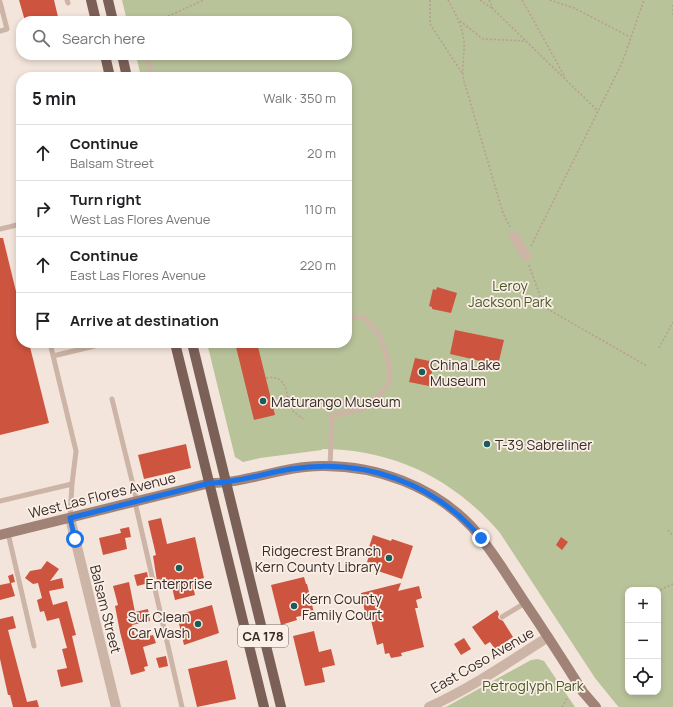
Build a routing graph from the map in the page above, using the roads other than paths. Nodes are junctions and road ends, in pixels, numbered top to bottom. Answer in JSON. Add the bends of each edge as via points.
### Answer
{"nodes":[{"id":1,"x":91,"y":0,"type":"edge"},
{"id":2,"x":108,"y":0,"type":"edge"},
{"id":3,"x":0,"y":2,"type":"edge"},
{"id":4,"x":95,"y":16,"type":"edge"},
{"id":5,"x":112,"y":16,"type":"edge"},
{"id":6,"x":0,"y":31,"type":"edge"},
{"id":7,"x":106,"y":60,"type":"edge"},
{"id":8,"x":123,"y":60,"type":"edge"},
{"id":9,"x":148,"y":60,"type":"edge"},
{"id":10,"x":109,"y":72,"type":"edge"},
{"id":11,"x":126,"y":72,"type":"edge"},
{"id":12,"x":151,"y":72,"type":"edge"},
{"id":13,"x":16,"y":225,"type":"edge"},
{"id":14,"x":0,"y":229,"type":"edge"},
{"id":15,"x":514,"y":236,"type":"road end"},
{"id":16,"x":526,"y":256,"type":"road end"},
{"id":17,"x":352,"y":318,"type":"edge"},
{"id":18,"x":51,"y":348,"type":"edge"},
{"id":19,"x":86,"y":348,"type":"edge"},
{"id":20,"x":177,"y":348,"type":"edge"},
{"id":21,"x":193,"y":348,"type":"edge"},
{"id":22,"x":53,"y":356,"type":"junction"},
{"id":23,"x":112,"y":399,"type":"dead end"},
{"id":24,"x":330,"y":466,"type":"junction"},
{"id":25,"x":210,"y":483,"type":"junction"},
{"id":26,"x":227,"y":483,"type":"junction"},
{"id":27,"x":72,"y":484,"type":"junction"},
{"id":28,"x":0,"y":501,"type":"edge"},
{"id":29,"x":134,"y":502,"type":"junction"},
{"id":30,"x":70,"y":518,"type":"junction"},
{"id":31,"x":4,"y":534,"type":"edge"},
{"id":32,"x":525,"y":603,"type":"junction"},
{"id":33,"x":502,"y":617,"type":"dead end"},
{"id":34,"x":548,"y":637,"type":"junction"},
{"id":35,"x":34,"y":646,"type":"dead end"},
{"id":36,"x":116,"y":707,"type":"edge"},
{"id":37,"x":182,"y":707,"type":"edge"},
{"id":38,"x":264,"y":707,"type":"edge"},
{"id":39,"x":281,"y":707,"type":"edge"},
{"id":40,"x":429,"y":707,"type":"edge"},
{"id":41,"x":596,"y":707,"type":"edge"}],
"edges":[{"from":1,"to":4,"type":"main road"},
{"from":2,"to":5,"type":"main road"},
{"from":3,"to":6,"type":"lane","via":[[7,29]]},
{"from":7,"to":10,"type":"main road"},
{"from":8,"to":11,"type":"main road"},
{"from":9,"to":12,"type":"lane"},
{"from":13,"to":14,"type":"lane"},
{"from":15,"to":16,"type":"street"},
{"from":17,"to":24,"type":"lane","via":[[362,317],[379,334],[388,359],[390,382],[363,409],[330,416]]},
{"from":18,"to":22,"type":"lane"},
{"from":19,"to":22,"type":"lane"},
{"from":20,"to":25,"type":"main road","number":"CA 178"},
{"from":21,"to":26,"type":"main road","number":"CA 178"},
{"from":22,"to":27,"type":"lane","via":[[76,451]]},
{"from":23,"to":29,"type":"lane","via":[[136,498]]},
{"from":24,"to":26,"type":"street","name":"West Las Flores Avenue","via":[[306,466]]},
{"from":24,"to":32,"type":"street","name":"West Las Flores Avenue","via":[[356,468],[394,477],[440,500],[471,526],[481,538]]},
{"from":25,"to":26,"type":"street","name":"West Las Flores Avenue"},
{"from":25,"to":29,"type":"street","name":"West Las Flores Avenue"},
{"from":25,"to":38,"type":"main road","number":"CA 178"},
{"from":26,"to":39,"type":"main road","number":"CA 178"},
{"from":27,"to":28,"type":"lane"},
{"from":27,"to":30,"type":"lane"},
{"from":29,"to":30,"type":"street","name":"West Las Flores Avenue"},
{"from":29,"to":37,"type":"lane"},
{"from":30,"to":31,"type":"street","name":"West Las Flores Avenue"},
{"from":30,"to":36,"type":"street","name":"Balsam Street"},
{"from":31,"to":35,"type":"lane"},
{"from":32,"to":33,"type":"lane"},
{"from":32,"to":34,"type":"street","name":"West Las Flores Avenue"},
{"from":34,"to":40,"type":"street","name":"East Coso Avenue","via":[[459,693]]},
{"from":34,"to":41,"type":"street","name":"West Las Flores Avenue","via":[[583,692]]}]}
